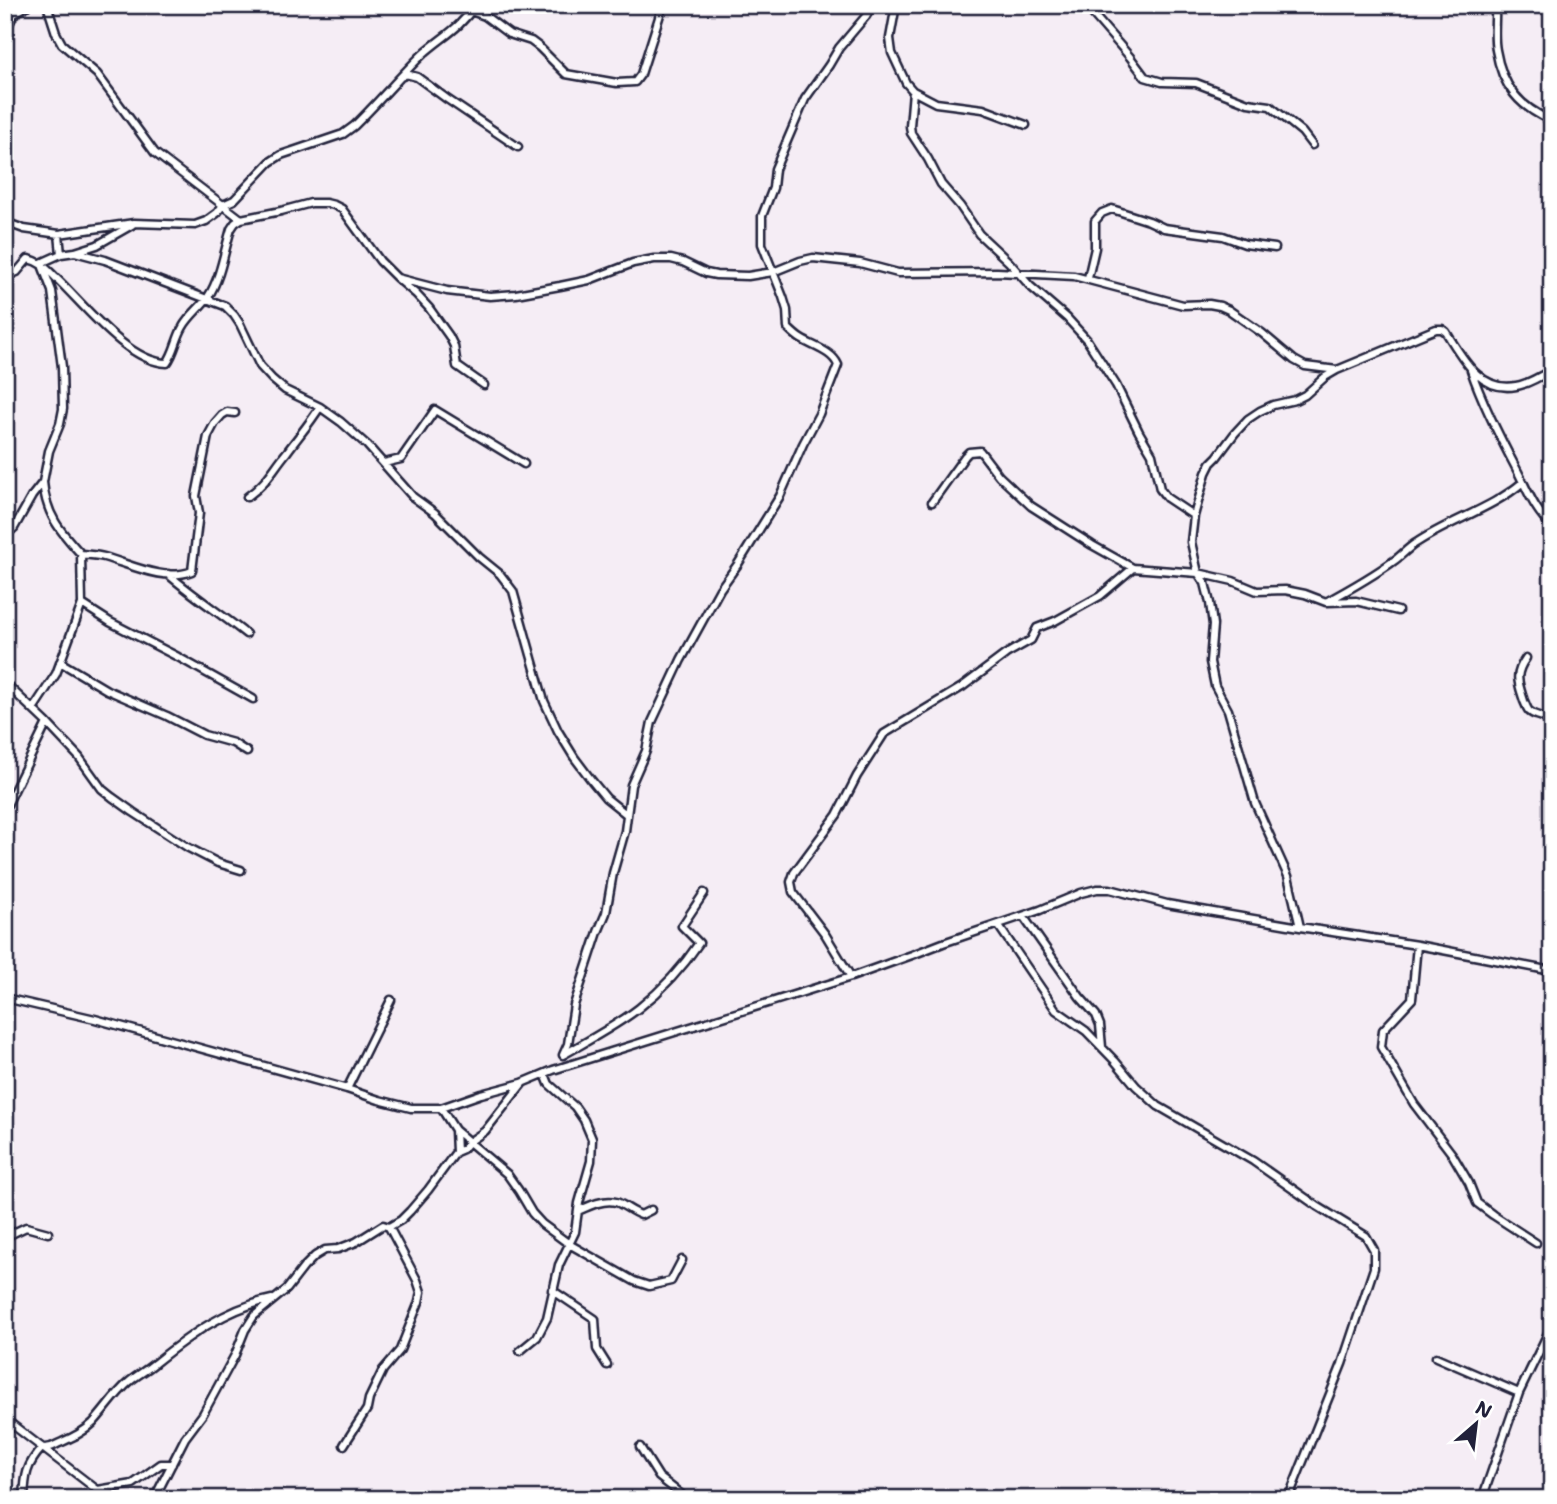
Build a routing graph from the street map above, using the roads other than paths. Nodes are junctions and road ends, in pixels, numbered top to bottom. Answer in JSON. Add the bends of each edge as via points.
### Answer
{"nodes":[{"id":1,"x":28,"y":5,"type":"edge"},
{"id":2,"x":47,"y":5,"type":"edge"},
{"id":3,"x":464,"y":5,"type":"edge"},
{"id":4,"x":663,"y":5,"type":"edge"},
{"id":5,"x":872,"y":5,"type":"edge"},
{"id":6,"x":896,"y":5,"type":"edge"},
{"id":7,"x":1085,"y":5,"type":"edge"},
{"id":8,"x":1495,"y":5,"type":"edge"},
{"id":9,"x":473,"y":8,"type":"edge"},
{"id":10,"x":5,"y":32,"type":"edge"},
{"id":11,"x":398,"y":80,"type":"junction"},
{"id":12,"x":913,"y":91,"type":"junction"},
{"id":13,"x":1552,"y":121,"type":"edge"},
{"id":14,"x":1026,"y":124,"type":"dead end"},
{"id":15,"x":1312,"y":145,"type":"dead end"},
{"id":16,"x":518,"y":147,"type":"dead end"},
{"id":17,"x":223,"y":205,"type":"junction"},
{"id":18,"x":241,"y":219,"type":"junction"},
{"id":19,"x":5,"y":222,"type":"edge"},
{"id":20,"x":134,"y":223,"type":"junction"},
{"id":21,"x":59,"y":234,"type":"junction"},
{"id":22,"x":1275,"y":248,"type":"dead end"},
{"id":23,"x":75,"y":252,"type":"junction"},
{"id":24,"x":61,"y":254,"type":"junction"},
{"id":25,"x":41,"y":263,"type":"junction"},
{"id":26,"x":773,"y":272,"type":"junction"},
{"id":27,"x":1018,"y":273,"type":"junction"},
{"id":28,"x":5,"y":277,"type":"edge"},
{"id":29,"x":397,"y":278,"type":"junction"},
{"id":30,"x":1088,"y":278,"type":"junction"},
{"id":31,"x":207,"y":299,"type":"junction"},
{"id":32,"x":1470,"y":369,"type":"junction"},
{"id":33,"x":1337,"y":370,"type":"junction"},
{"id":34,"x":1552,"y":370,"type":"edge"},
{"id":35,"x":484,"y":385,"type":"dead end"},
{"id":36,"x":320,"y":407,"type":"junction"},
{"id":37,"x":234,"y":413,"type":"dead end"},
{"id":38,"x":384,"y":463,"type":"junction"},
{"id":39,"x":524,"y":464,"type":"dead end"},
{"id":40,"x":43,"y":482,"type":"junction"},
{"id":41,"x":1523,"y":482,"type":"junction"},
{"id":42,"x":247,"y":498,"type":"dead end"},
{"id":43,"x":932,"y":502,"type":"dead end"},
{"id":44,"x":1194,"y":516,"type":"junction"},
{"id":45,"x":1552,"y":526,"type":"edge"},
{"id":46,"x":5,"y":537,"type":"edge"},
{"id":47,"x":81,"y":554,"type":"junction"},
{"id":48,"x":1133,"y":568,"type":"junction"},
{"id":49,"x":1199,"y":573,"type":"junction"},
{"id":50,"x":167,"y":574,"type":"junction"},
{"id":51,"x":1326,"y":602,"type":"junction"},
{"id":52,"x":82,"y":604,"type":"junction"},
{"id":53,"x":1398,"y":611,"type":"dead end"},
{"id":54,"x":246,"y":634,"type":"dead end"},
{"id":55,"x":1526,"y":658,"type":"dead end"},
{"id":56,"x":60,"y":662,"type":"junction"},
{"id":57,"x":5,"y":683,"type":"edge"},
{"id":58,"x":253,"y":699,"type":"dead end"},
{"id":59,"x":33,"y":709,"type":"junction"},
{"id":60,"x":47,"y":723,"type":"junction"},
{"id":61,"x":1552,"y":726,"type":"edge"},
{"id":62,"x":247,"y":752,"type":"dead end"},
{"id":63,"x":5,"y":809,"type":"edge"},
{"id":64,"x":626,"y":814,"type":"junction"},
{"id":65,"x":241,"y":870,"type":"dead end"},
{"id":66,"x":704,"y":893,"type":"dead end"},
{"id":67,"x":1023,"y":916,"type":"junction"},
{"id":68,"x":998,"y":925,"type":"junction"},
{"id":69,"x":1300,"y":927,"type":"junction"},
{"id":70,"x":1417,"y":944,"type":"junction"},
{"id":71,"x":1552,"y":971,"type":"edge"},
{"id":72,"x":851,"y":976,"type":"junction"},
{"id":73,"x":5,"y":998,"type":"edge"},
{"id":74,"x":391,"y":1000,"type":"dead end"},
{"id":75,"x":1102,"y":1047,"type":"junction"},
{"id":76,"x":564,"y":1055,"type":"junction"},
{"id":77,"x":553,"y":1070,"type":"junction"},
{"id":78,"x":545,"y":1074,"type":"junction"},
{"id":79,"x":522,"y":1083,"type":"junction"},
{"id":80,"x":347,"y":1089,"type":"junction"},
{"id":81,"x":441,"y":1108,"type":"junction"},
{"id":82,"x":455,"y":1130,"type":"junction"},
{"id":83,"x":469,"y":1142,"type":"junction"},
{"id":84,"x":456,"y":1152,"type":"junction"},
{"id":85,"x":651,"y":1210,"type":"dead end"},
{"id":86,"x":578,"y":1211,"type":"junction"},
{"id":87,"x":389,"y":1227,"type":"junction"},
{"id":88,"x":48,"y":1233,"type":"dead end"},
{"id":89,"x":5,"y":1237,"type":"edge"},
{"id":90,"x":1536,"y":1243,"type":"dead end"},
{"id":91,"x":569,"y":1244,"type":"junction"},
{"id":92,"x":682,"y":1260,"type":"dead end"},
{"id":93,"x":552,"y":1290,"type":"junction"},
{"id":94,"x":274,"y":1298,"type":"junction"},
{"id":95,"x":1552,"y":1325,"type":"edge"},
{"id":96,"x":520,"y":1351,"type":"dead end"},
{"id":97,"x":1436,"y":1357,"type":"dead end"},
{"id":98,"x":607,"y":1365,"type":"dead end"},
{"id":99,"x":1519,"y":1393,"type":"junction"},
{"id":100,"x":5,"y":1419,"type":"edge"},
{"id":101,"x":344,"y":1446,"type":"dead end"},
{"id":102,"x":640,"y":1447,"type":"dead end"},
{"id":103,"x":42,"y":1448,"type":"junction"},
{"id":104,"x":172,"y":1464,"type":"junction"},
{"id":105,"x":98,"y":1490,"type":"junction"},
{"id":106,"x":24,"y":1499,"type":"edge"},
{"id":107,"x":108,"y":1499,"type":"edge"},
{"id":108,"x":154,"y":1499,"type":"edge"},
{"id":109,"x":687,"y":1499,"type":"edge"},
{"id":110,"x":1288,"y":1499,"type":"edge"},
{"id":111,"x":1482,"y":1499,"type":"edge"}],
"edges":[{"from":1,"to":10,"type":"street","via":[[14,14]]},
{"from":2,"to":17,"type":"street","via":[[62,44],[97,74],[155,153]]},
{"from":3,"to":9,"type":"street"},
{"from":4,"to":9,"type":"street","via":[[641,74],[635,82],[617,83],[566,74],[531,41],[509,34]]},
{"from":5,"to":26,"type":"street","via":[[812,87],[777,161],[761,226],[762,244]]},
{"from":6,"to":12,"type":"street","via":[[892,53]]},
{"from":7,"to":15,"type":"street","via":[[1145,77],[1196,83],[1248,103],[1270,106]]},
{"from":8,"to":13,"type":"street","via":[[1496,51],[1506,81],[1534,113]]},
{"from":9,"to":11,"type":"street"},
{"from":11,"to":16,"type":"street","via":[[406,74],[417,77]]},
{"from":11,"to":17,"type":"street","via":[[355,127],[281,155]]},
{"from":12,"to":14,"type":"street","via":[[936,103],[983,109]]},
{"from":12,"to":27,"type":"street","via":[[911,133],[941,184],[979,234]]},
{"from":17,"to":18,"type":"street"},
{"from":17,"to":20,"type":"street","via":[[195,225]]},
{"from":18,"to":29,"type":"street","via":[[311,203],[334,205]]},
{"from":18,"to":31,"type":"street","via":[[231,229]]},
{"from":19,"to":21,"type":"street"},
{"from":20,"to":21,"type":"street"},
{"from":20,"to":23,"type":"street"},
{"from":21,"to":24,"type":"street"},
{"from":22,"to":30,"type":"street","via":[[1164,228],[1112,209],[1095,221]]},
{"from":23,"to":24,"type":"street"},
{"from":23,"to":31,"type":"street"},
{"from":24,"to":25,"type":"street"},
{"from":25,"to":28,"type":"street","via":[[28,259]]},
{"from":25,"to":31,"type":"street","via":[[107,330],[157,362],[170,360],[186,321]]},
{"from":25,"to":40,"type":"street","via":[[52,291],[64,394]]},
{"from":26,"to":27,"type":"street","via":[[813,258],[898,273]]},
{"from":26,"to":29,"type":"street","via":[[716,275],[683,262],[654,259],[589,280],[491,296]]},
{"from":26,"to":64,"type":"street","via":[[787,310],[788,328],[830,354],[838,365],[780,496],[720,589],[658,707],[631,785]]},
{"from":27,"to":30,"type":"street"},
{"from":27,"to":44,"type":"street","via":[[1087,340],[1152,454],[1160,489]]},
{"from":29,"to":35,"type":"street","via":[[449,336],[457,366]]},
{"from":30,"to":33,"type":"street","via":[[1183,305],[1220,306],[1262,332],[1294,360]]},
{"from":31,"to":36,"type":"street","via":[[234,315],[260,366],[272,379]]},
{"from":32,"to":33,"type":"street","via":[[1440,329]]},
{"from":32,"to":34,"type":"street","via":[[1487,383],[1503,387],[1531,382]]},
{"from":32,"to":41,"type":"street"},
{"from":33,"to":44,"type":"street","via":[[1305,395],[1248,419],[1211,463]]},
{"from":36,"to":38,"type":"street"},
{"from":36,"to":42,"type":"street","via":[[261,487]]},
{"from":37,"to":50,"type":"street","via":[[222,415],[208,436],[196,495],[199,513],[192,571]]},
{"from":38,"to":39,"type":"street","via":[[401,459],[435,410]]},
{"from":38,"to":64,"type":"street","via":[[413,497],[513,591],[544,701],[558,731],[592,781]]},
{"from":40,"to":46,"type":"street"},
{"from":40,"to":47,"type":"street","via":[[55,523]]},
{"from":41,"to":45,"type":"street"},
{"from":41,"to":51,"type":"street"},
{"from":43,"to":48,"type":"street","via":[[965,456],[980,451],[1031,506]]},
{"from":44,"to":49,"type":"street","via":[[1191,542]]},
{"from":47,"to":50,"type":"street"},
{"from":47,"to":52,"type":"street"},
{"from":48,"to":49,"type":"street"},
{"from":48,"to":72,"type":"street","via":[[1100,596],[1037,628],[1031,640],[884,734],[874,747],[837,816],[792,882],[793,892]]},
{"from":49,"to":51,"type":"street","via":[[1257,592],[1285,590]]},
{"from":49,"to":69,"type":"street","via":[[1210,603],[1209,662],[1215,686],[1227,710],[1255,803],[1288,876]]},
{"from":50,"to":54,"type":"street"},
{"from":51,"to":53,"type":"street","via":[[1356,601]]},
{"from":52,"to":56,"type":"street"},
{"from":52,"to":58,"type":"street"},
{"from":55,"to":61,"type":"street","via":[[1517,676],[1527,708]]},
{"from":56,"to":59,"type":"street"},
{"from":56,"to":62,"type":"street","via":[[107,690]]},
{"from":57,"to":59,"type":"street"},
{"from":59,"to":60,"type":"street"},
{"from":60,"to":63,"type":"street"},
{"from":60,"to":65,"type":"street","via":[[112,797],[187,847]]},
{"from":64,"to":76,"type":"street","via":[[606,913],[574,1005]]},
{"from":66,"to":76,"type":"street","via":[[682,926],[699,943],[688,959],[640,1007]]},
{"from":67,"to":68,"type":"street"},
{"from":67,"to":69,"type":"street","via":[[1081,893],[1110,889],[1167,904]]},
{"from":67,"to":75,"type":"street","via":[[1096,1015]]},
{"from":68,"to":72,"type":"street"},
{"from":68,"to":75,"type":"street","via":[[1056,1010]]},
{"from":69,"to":70,"type":"street"},
{"from":70,"to":71,"type":"street"},
{"from":70,"to":90,"type":"street","via":[[1412,999],[1383,1030],[1381,1047],[1414,1104],[1452,1154],[1477,1203]]},
{"from":72,"to":77,"type":"street"},
{"from":73,"to":80,"type":"street"},
{"from":74,"to":80,"type":"street"},
{"from":75,"to":110,"type":"street","via":[[1158,1106],[1253,1161],[1366,1236],[1374,1250],[1374,1268],[1342,1364]]},
{"from":76,"to":77,"type":"street"},
{"from":77,"to":78,"type":"street"},
{"from":78,"to":79,"type":"street"},
{"from":78,"to":86,"type":"street","via":[[549,1084],[580,1113],[592,1139]]},
{"from":79,"to":81,"type":"street"},
{"from":79,"to":83,"type":"street","via":[[485,1131]]},
{"from":80,"to":81,"type":"street","via":[[411,1108]]},
{"from":81,"to":82,"type":"street"},
{"from":82,"to":83,"type":"street"},
{"from":82,"to":84,"type":"street"},
{"from":83,"to":84,"type":"street"},
{"from":83,"to":91,"type":"street","via":[[507,1174],[542,1224]]},
{"from":84,"to":87,"type":"street","via":[[428,1190]]},
{"from":85,"to":86,"type":"street","via":[[641,1215],[617,1202],[594,1203]]},
{"from":86,"to":91,"type":"street"},
{"from":87,"to":94,"type":"street","via":[[383,1225],[356,1242],[315,1256]]},
{"from":87,"to":101,"type":"street","via":[[418,1280],[419,1302],[400,1350],[383,1370],[367,1409]]},
{"from":88,"to":89,"type":"street","via":[[26,1227]]},
{"from":91,"to":92,"type":"street","via":[[649,1286],[671,1281]]},
{"from":91,"to":93,"type":"street"},
{"from":93,"to":96,"type":"street","via":[[547,1318],[537,1337]]},
{"from":93,"to":98,"type":"street","via":[[595,1319],[597,1349]]},
{"from":94,"to":103,"type":"street","via":[[238,1309],[183,1341],[118,1392],[79,1435]]},
{"from":94,"to":104,"type":"street","via":[[250,1322]]},
{"from":95,"to":99,"type":"street"},
{"from":97,"to":99,"type":"street"},
{"from":99,"to":111,"type":"street"},
{"from":100,"to":103,"type":"street"},
{"from":102,"to":109,"type":"street","via":[[659,1477]]},
{"from":103,"to":105,"type":"street"},
{"from":103,"to":106,"type":"street","via":[[26,1472]]},
{"from":104,"to":105,"type":"street","via":[[161,1464],[133,1484]]},
{"from":104,"to":108,"type":"street"},
{"from":105,"to":107,"type":"street"}]}
